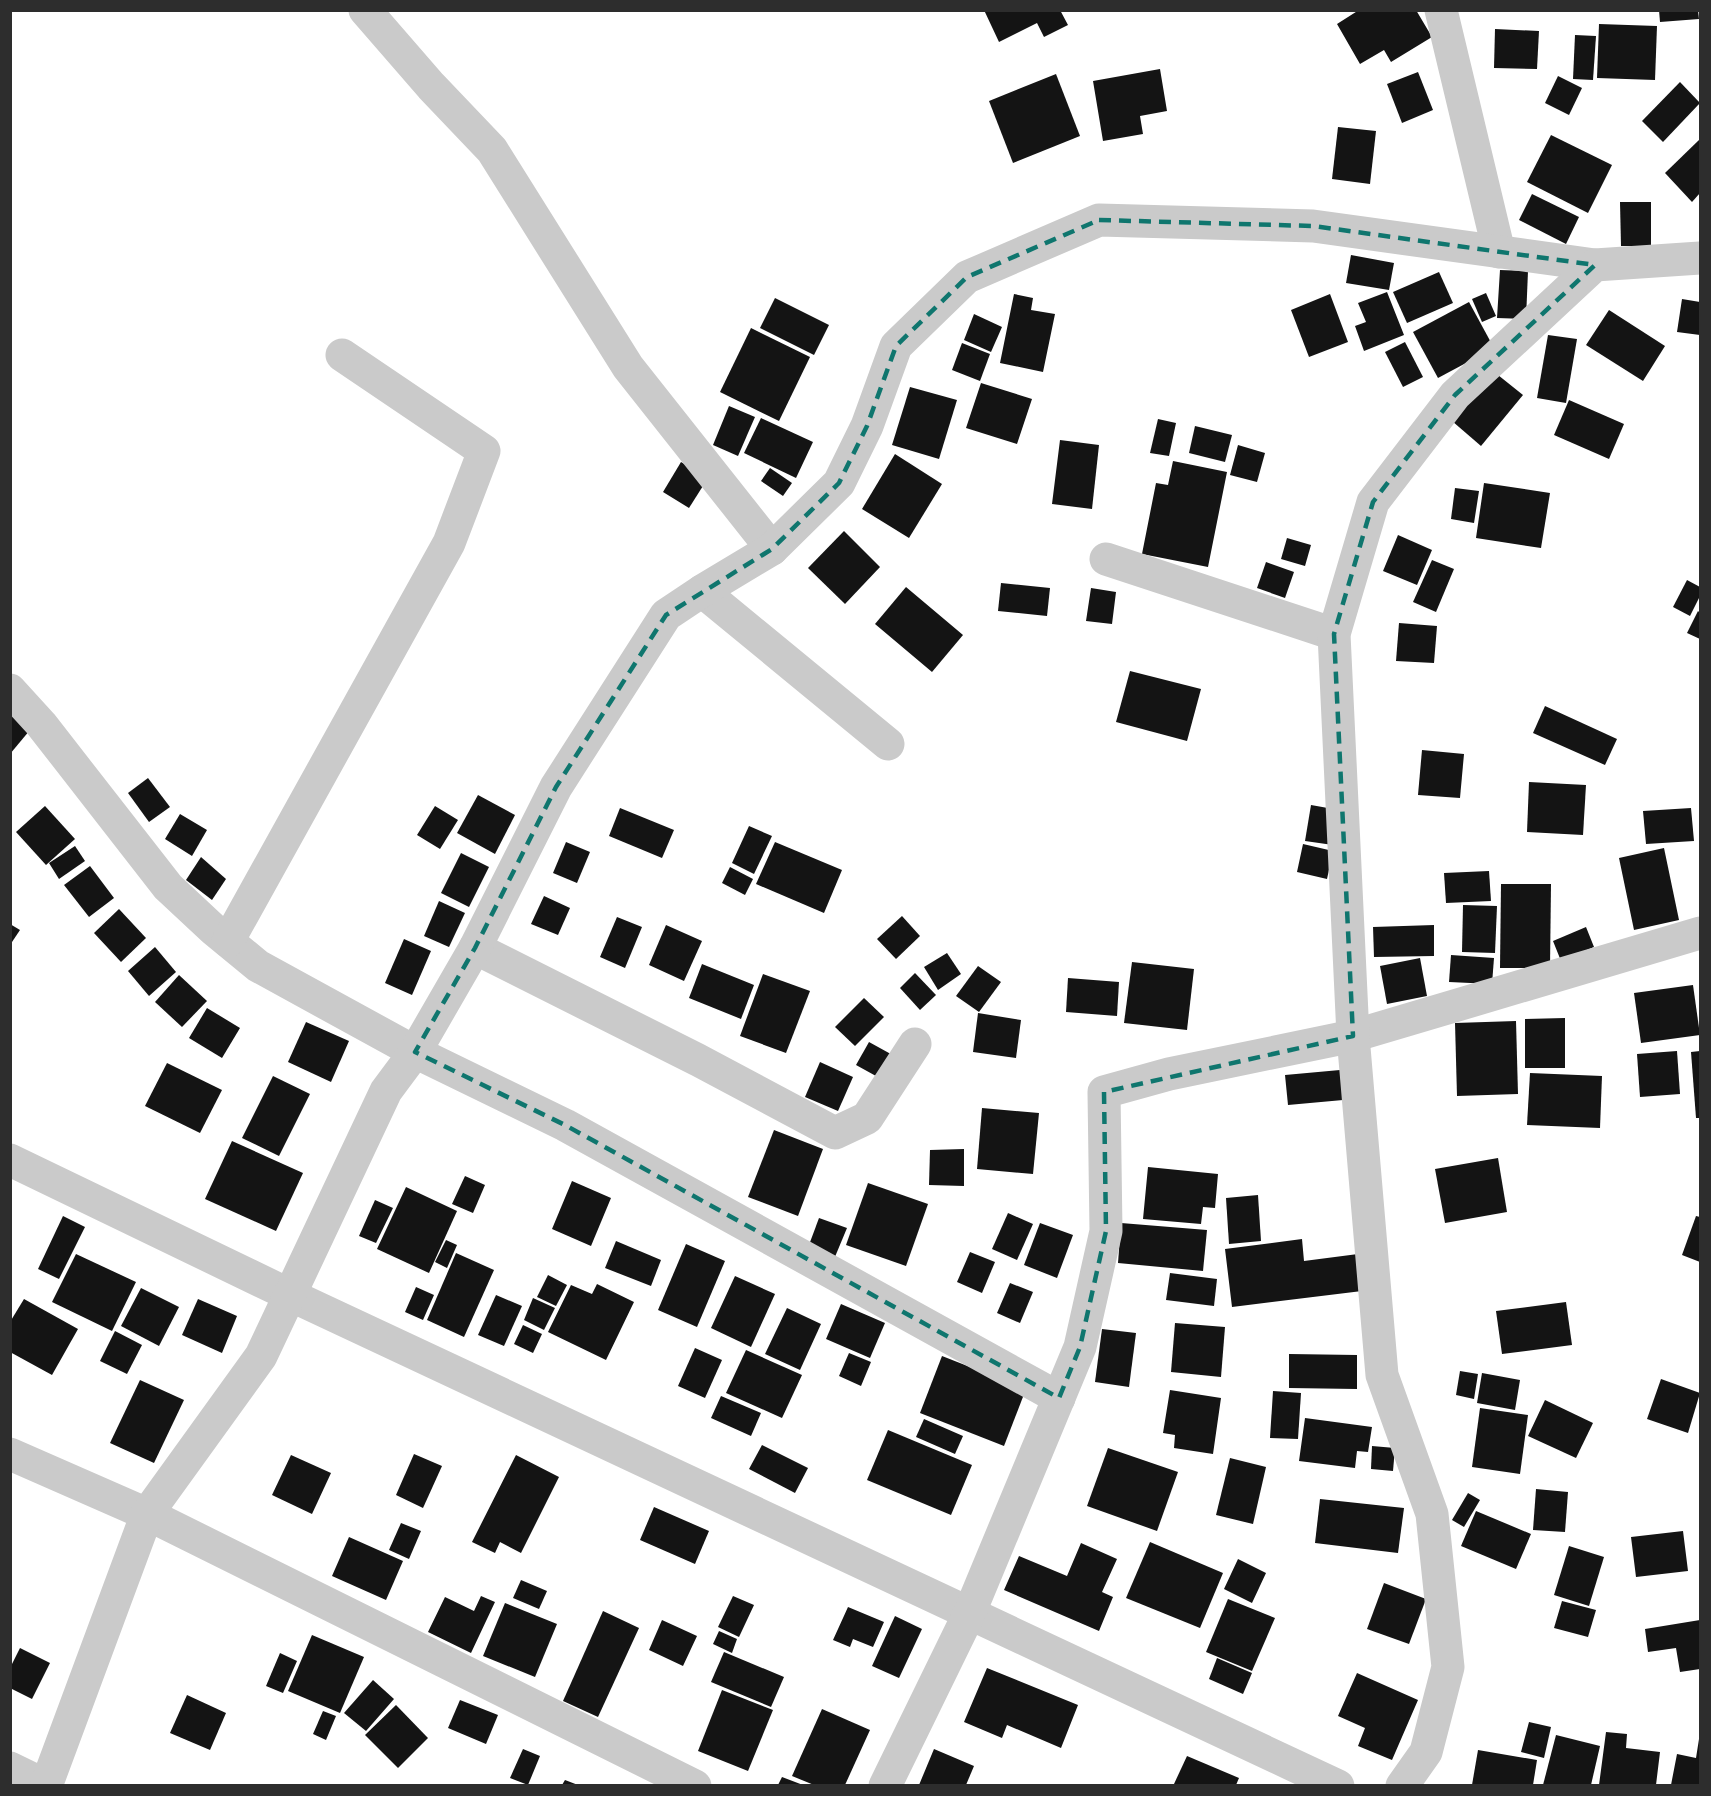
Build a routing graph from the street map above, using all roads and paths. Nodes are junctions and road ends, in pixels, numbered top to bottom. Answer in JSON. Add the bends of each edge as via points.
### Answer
{"nodes":[{"id":1,"x":365,"y":10,"type":"edge"},
{"id":2,"x":1441,"y":10,"type":"edge"},
{"id":3,"x":1499,"y":252,"type":"junction"},
{"id":4,"x":1701,"y":258,"type":"edge"},
{"id":5,"x":1596,"y":265,"type":"junction"},
{"id":6,"x":342,"y":356,"type":"dead end"},
{"id":7,"x":772,"y":549,"type":"junction"},
{"id":8,"x":1106,"y":559,"type":"dead end"},
{"id":9,"x":702,"y":591,"type":"junction"},
{"id":10,"x":1335,"y":634,"type":"junction"},
{"id":11,"x":10,"y":690,"type":"edge"},
{"id":12,"x":888,"y":744,"type":"dead end"},
{"id":13,"x":1701,"y":933,"type":"edge"},
{"id":14,"x":228,"y":941,"type":"junction"},
{"id":15,"x":476,"y":948,"type":"junction"},
{"id":16,"x":1353,"y":1036,"type":"junction"},
{"id":17,"x":915,"y":1044,"type":"dead end"},
{"id":18,"x":415,"y":1052,"type":"junction"},
{"id":19,"x":10,"y":1160,"type":"edge"},
{"id":20,"x":290,"y":1295,"type":"junction"},
{"id":21,"x":1059,"y":1398,"type":"junction"},
{"id":22,"x":10,"y":1454,"type":"edge"},
{"id":23,"x":147,"y":1514,"type":"junction"},
{"id":24,"x":969,"y":1614,"type":"junction"},
{"id":25,"x":10,"y":1768,"type":"edge"},
{"id":26,"x":46,"y":1785,"type":"edge"},
{"id":27,"x":695,"y":1785,"type":"edge"},
{"id":28,"x":885,"y":1785,"type":"edge"},
{"id":29,"x":1338,"y":1785,"type":"edge"},
{"id":30,"x":1402,"y":1785,"type":"edge"}],
"edges":[{"from":1,"to":7,"type":"street","via":[[492,150],[628,367]]},
{"from":2,"to":3,"type":"street"},
{"from":3,"to":5,"type":"street"},
{"from":3,"to":7,"type":"street","via":[[1312,226],[1099,220],[967,277],[896,346],[867,426],[839,483]]},
{"from":4,"to":5,"type":"street"},
{"from":5,"to":10,"type":"street","via":[[1455,395],[1373,502]]},
{"from":6,"to":14,"type":"street","via":[[484,451],[449,543]]},
{"from":7,"to":9,"type":"street"},
{"from":8,"to":10,"type":"street"},
{"from":9,"to":12,"type":"street"},
{"from":9,"to":15,"type":"street","via":[[666,615],[568,767]]},
{"from":10,"to":16,"type":"street"},
{"from":11,"to":14,"type":"street","via":[[41,723],[168,887]]},
{"from":13,"to":16,"type":"street"},
{"from":14,"to":18,"type":"street","via":[[258,966]]},
{"from":15,"to":17,"type":"street","via":[[835,1133],[867,1118]]},
{"from":15,"to":18,"type":"street"},
{"from":16,"to":21,"type":"street","via":[[1170,1074],[1104,1092],[1106,1232],[1080,1347]]},
{"from":16,"to":30,"type":"street","via":[[1382,1375],[1432,1514],[1448,1667],[1426,1752]]},
{"from":18,"to":20,"type":"street","via":[[386,1091]]},
{"from":18,"to":21,"type":"street","via":[[565,1125]]},
{"from":19,"to":20,"type":"street"},
{"from":20,"to":23,"type":"street","via":[[261,1356]]},
{"from":20,"to":24,"type":"street"},
{"from":21,"to":24,"type":"street"},
{"from":22,"to":23,"type":"street"},
{"from":23,"to":26,"type":"street"},
{"from":23,"to":27,"type":"street"},
{"from":24,"to":28,"type":"street"},
{"from":24,"to":29,"type":"street"},
{"from":25,"to":26,"type":"street"}]}
